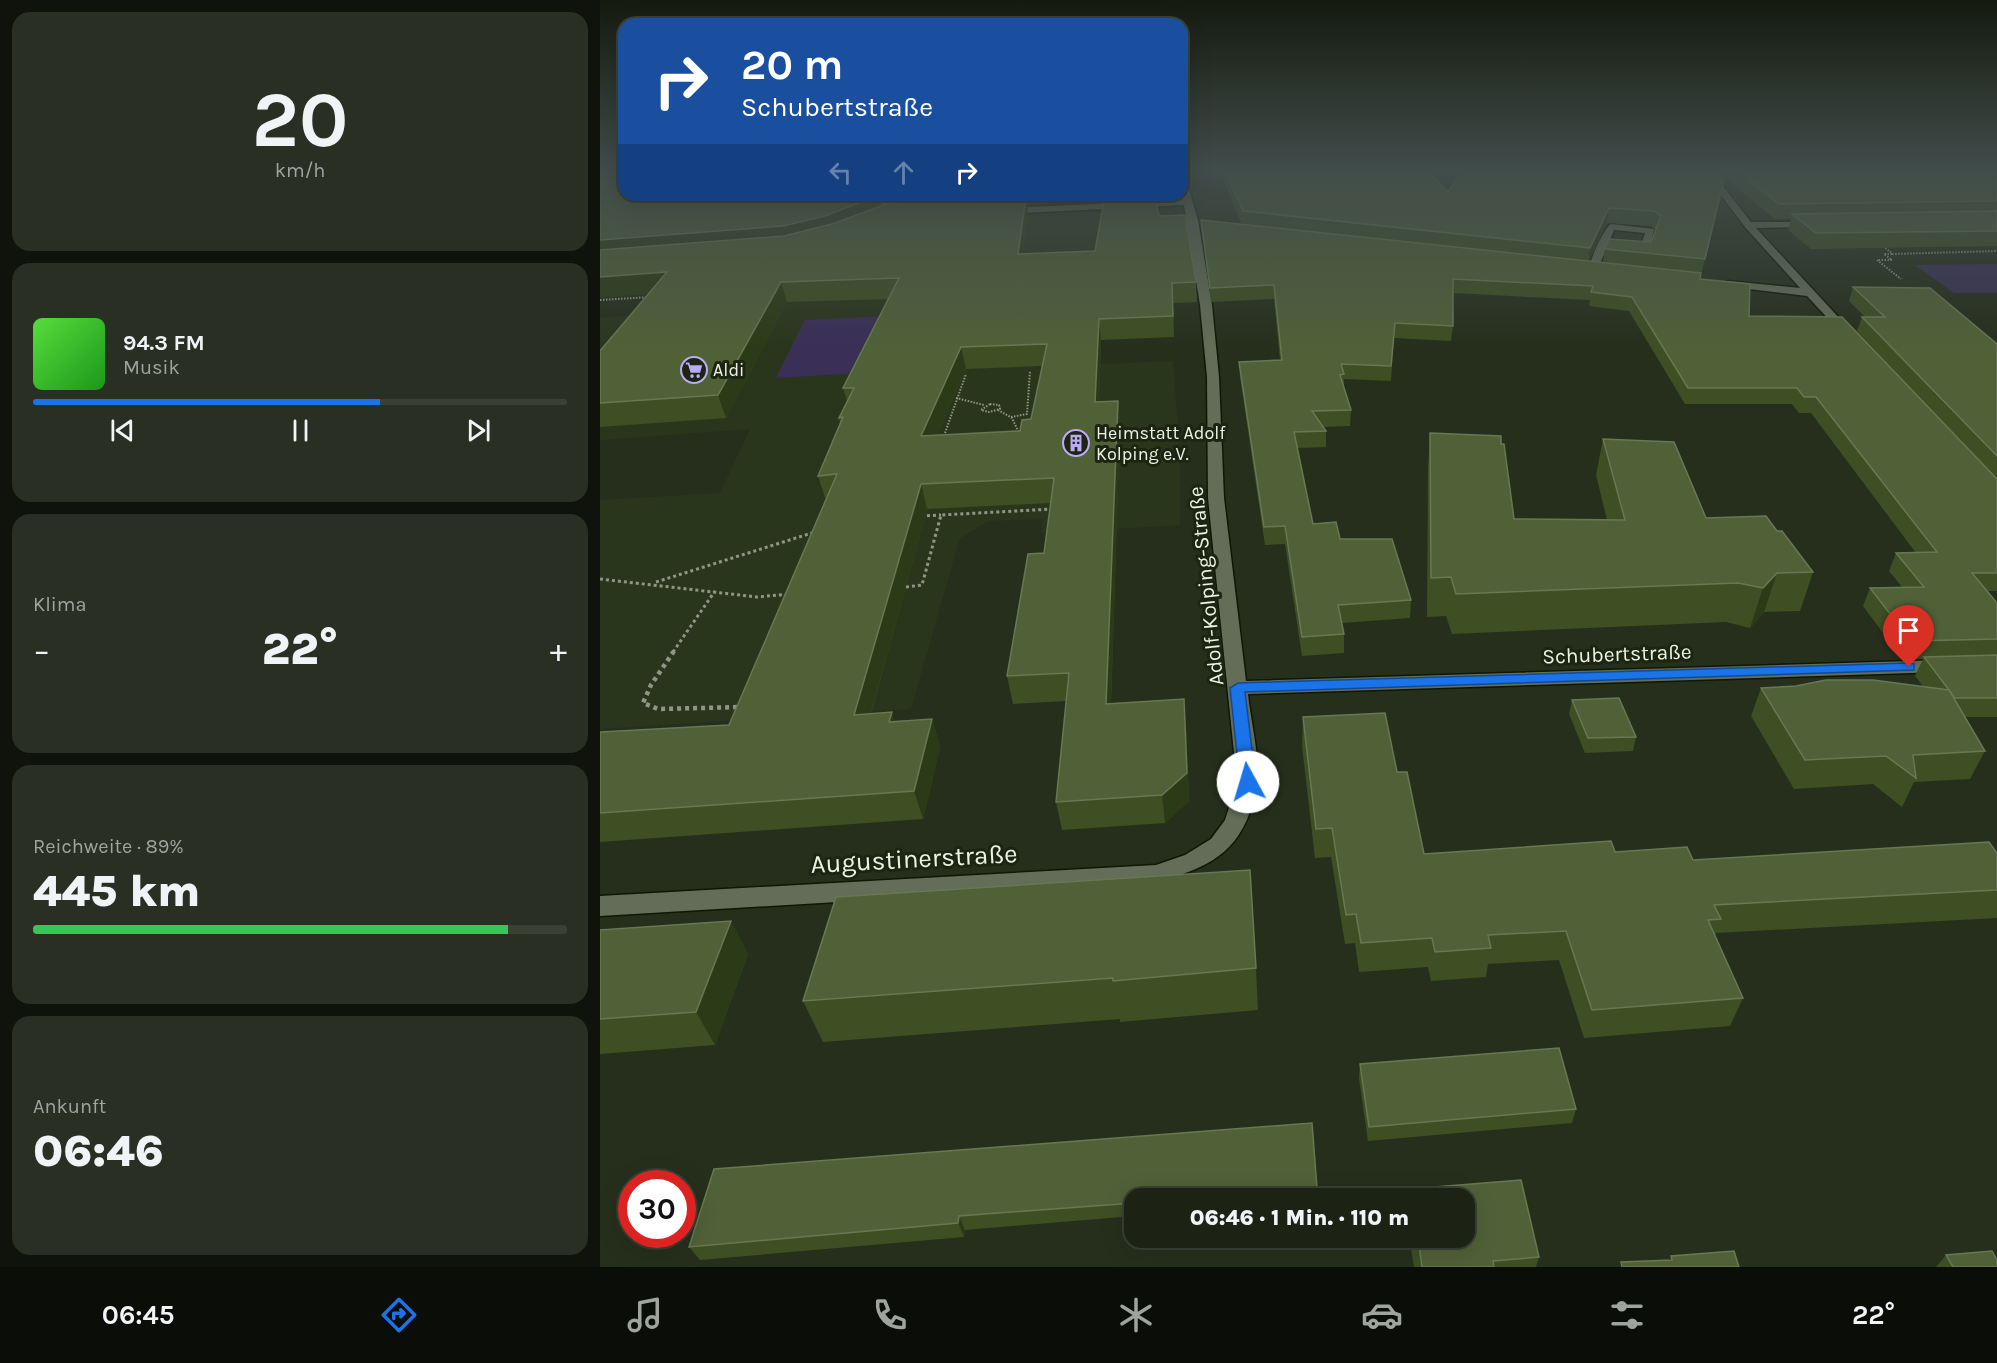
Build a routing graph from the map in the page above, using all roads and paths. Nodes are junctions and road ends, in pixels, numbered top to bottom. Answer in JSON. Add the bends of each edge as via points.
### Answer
{"nodes":[{"id":1,"x":1199,"y":229,"type":"edge"},
{"id":2,"x":1610,"y":229,"type":"edge"},
{"id":3,"x":1632,"y":229,"type":"edge"},
{"id":4,"x":1752,"y":229,"type":"edge"},
{"id":5,"x":1876,"y":241,"type":"edge"},
{"id":6,"x":1601,"y":249,"type":"junction"},
{"id":7,"x":1997,"y":251,"type":"edge"},
{"id":8,"x":1893,"y":254,"type":"junction"},
{"id":9,"x":1581,"y":267,"type":"edge"},
{"id":10,"x":1593,"y":269,"type":"junction"},
{"id":11,"x":1604,"y":270,"type":"edge"},
{"id":12,"x":1901,"y":279,"type":"dead end"},
{"id":13,"x":1718,"y":283,"type":"edge"},
{"id":14,"x":1813,"y":293,"type":"junction"},
{"id":15,"x":657,"y":296,"type":"edge"},
{"id":16,"x":600,"y":300,"type":"edge"},
{"id":17,"x":1857,"y":344,"type":"edge"},
{"id":18,"x":1030,"y":371,"type":"dead end"},
{"id":19,"x":966,"y":374,"type":"dead end"},
{"id":20,"x":955,"y":398,"type":"junction"},
{"id":21,"x":984,"y":405,"type":"junction"},
{"id":22,"x":998,"y":410,"type":"junction"},
{"id":23,"x":1011,"y":417,"type":"junction"},
{"id":24,"x":1028,"y":427,"type":"edge"},
{"id":25,"x":1017,"y":428,"type":"junction"},
{"id":26,"x":945,"y":433,"type":"edge"},
{"id":27,"x":1019,"y":443,"type":"edge"},
{"id":28,"x":1060,"y":509,"type":"edge"},
{"id":29,"x":941,"y":515,"type":"junction"},
{"id":30,"x":918,"y":517,"type":"edge"},
{"id":31,"x":823,"y":530,"type":"edge"},
{"id":32,"x":600,"y":579,"type":"edge"},
{"id":33,"x":652,"y":583,"type":"junction"},
{"id":34,"x":906,"y":587,"type":"dead end"},
{"id":35,"x":715,"y":591,"type":"junction"},
{"id":36,"x":790,"y":604,"type":"edge"},
{"id":37,"x":1964,"y":666,"type":"edge"},
{"id":38,"x":1238,"y":688,"type":"junction"},
{"id":39,"x":748,"y":707,"type":"edge"},
{"id":40,"x":1224,"y":842,"type":"joint"},
{"id":41,"x":600,"y":906,"type":"edge"}],
"edges":[{"from":1,"to":38,"type":"street","name":"Adolf-Kolping-Straße","via":[[1211,355],[1216,498]]},
{"from":2,"to":6,"type":"street"},
{"from":3,"to":6,"type":"street","via":[[1651,231],[1643,254]]},
{"from":4,"to":14,"type":"street"},
{"from":5,"to":8,"type":"path"},
{"from":6,"to":10,"type":"street"},
{"from":7,"to":8,"type":"path"},
{"from":8,"to":12,"type":"path","via":[[1884,254],[1892,260],[1877,260]]},
{"from":9,"to":10,"type":"street"},
{"from":10,"to":11,"type":"street"},
{"from":13,"to":14,"type":"street"},
{"from":14,"to":17,"type":"street"},
{"from":15,"to":16,"type":"path"},
{"from":18,"to":23,"type":"path","via":[[1027,414]]},
{"from":19,"to":20,"type":"path"},
{"from":20,"to":21,"type":"path"},
{"from":20,"to":26,"type":"path"},
{"from":21,"to":22,"type":"path","via":[[996,404],[1000,406]]},
{"from":21,"to":22,"type":"path","via":[[984,412]]},
{"from":22,"to":23,"type":"path"},
{"from":23,"to":25,"type":"path"},
{"from":24,"to":25,"type":"path"},
{"from":25,"to":27,"type":"path"},
{"from":28,"to":29,"type":"path"},
{"from":29,"to":30,"type":"path"},
{"from":29,"to":34,"type":"path","via":[[922,585]]},
{"from":31,"to":33,"type":"path"},
{"from":32,"to":33,"type":"path"},
{"from":33,"to":35,"type":"path"},
{"from":35,"to":36,"type":"path","via":[[757,597],[795,593]]},
{"from":35,"to":39,"type":"path","via":[[651,685],[643,704],[658,709]]},
{"from":37,"to":38,"type":"street","name":"Schubertstraße"},
{"from":38,"to":40,"type":"street","name":"Adolf-Kolping-Straße","via":[[1248,782],[1241,814]]},
{"from":40,"to":41,"type":"street","name":"Augustinerstraße","via":[[1195,862],[1156,874]]}]}
